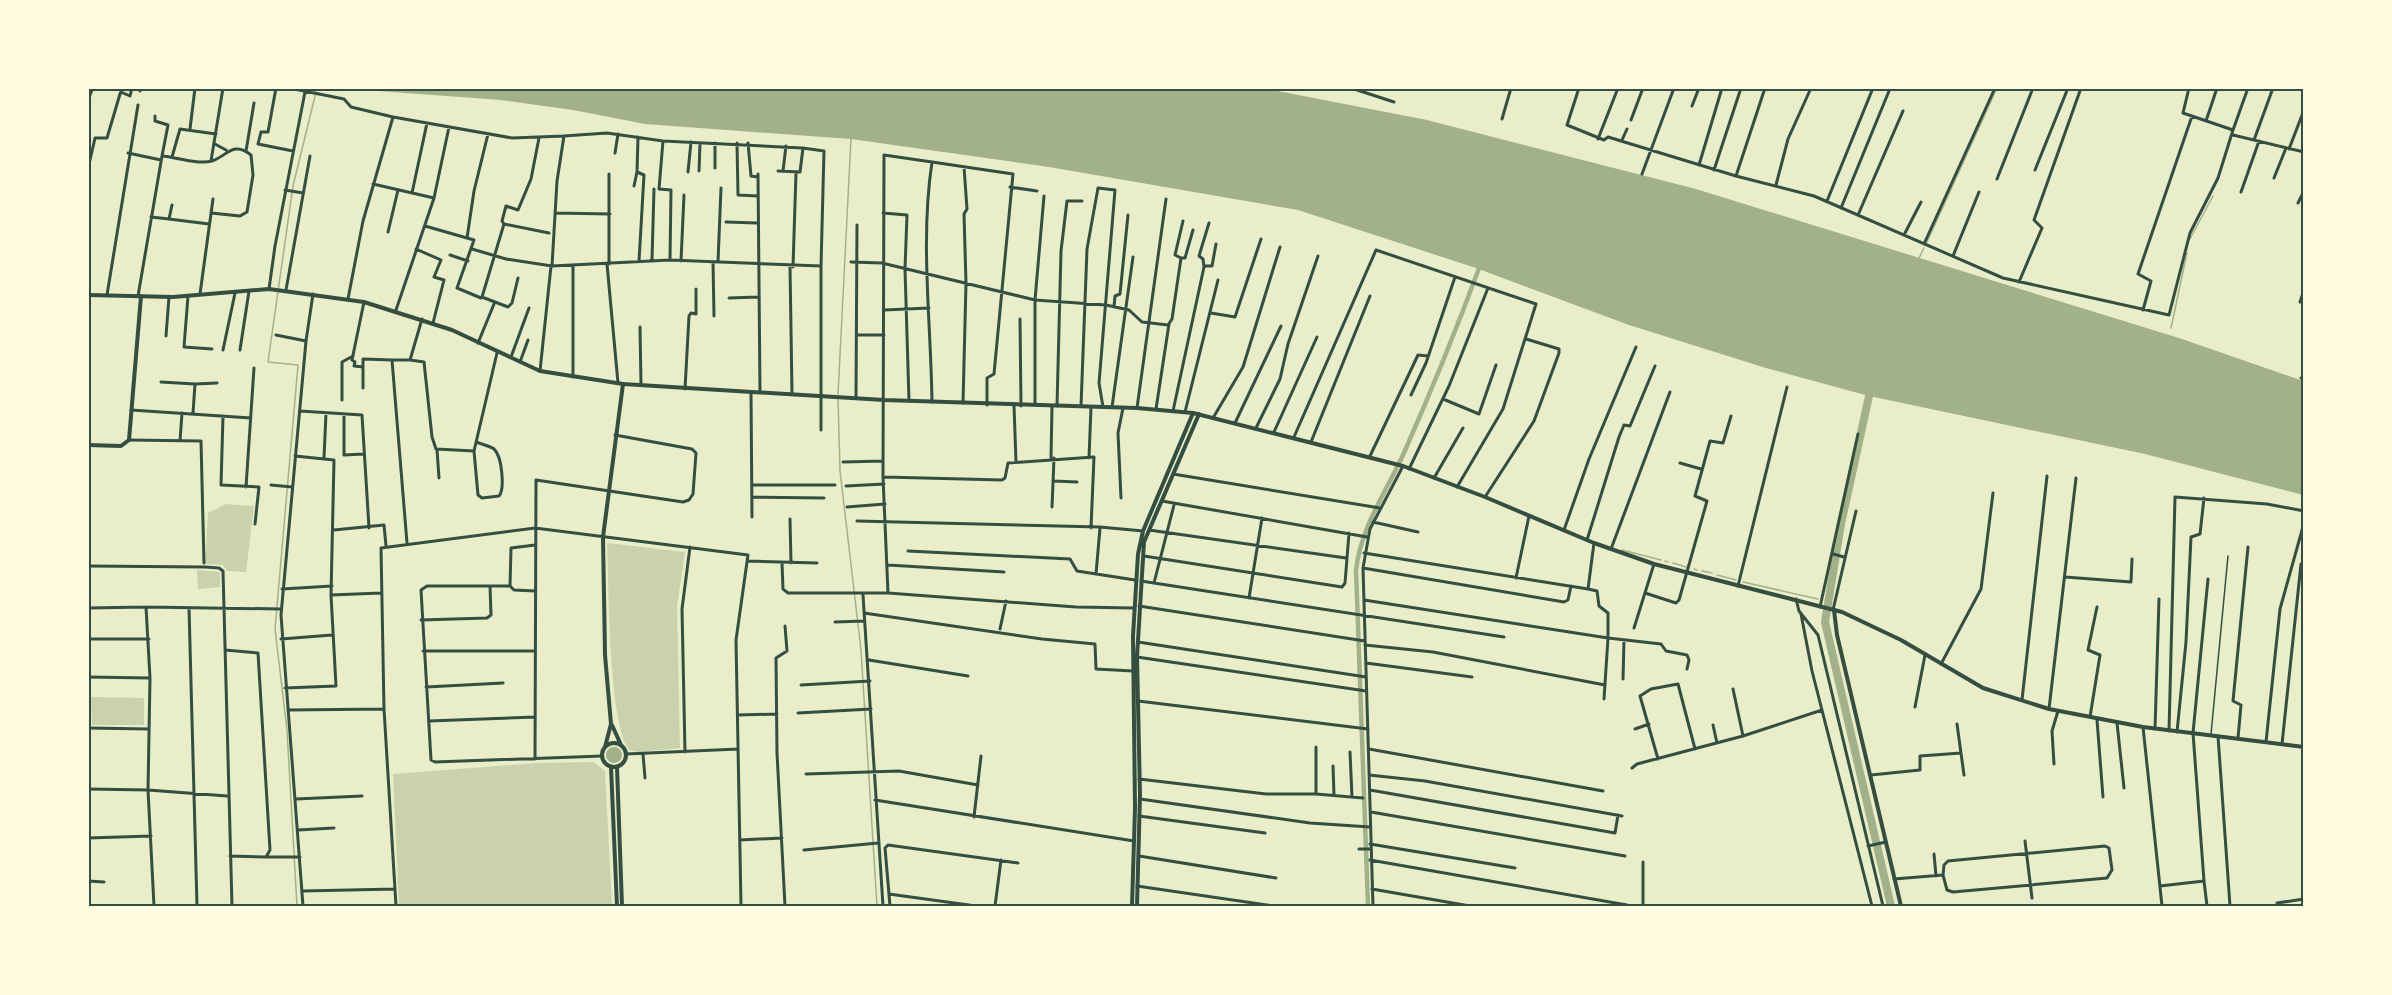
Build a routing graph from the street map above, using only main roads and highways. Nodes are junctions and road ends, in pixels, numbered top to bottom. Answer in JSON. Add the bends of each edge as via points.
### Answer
{"nodes":[{"id":1,"x":88,"y":295,"type":"edge"},
{"id":2,"x":139,"y":296,"type":"junction"},
{"id":3,"x":621,"y":384,"type":"junction"},
{"id":4,"x":1192,"y":412,"type":"junction"},
{"id":5,"x":1199,"y":414,"type":"junction"},
{"id":6,"x":88,"y":445,"type":"edge"},
{"id":7,"x":1180,"y":451,"type":"junction"},
{"id":8,"x":1138,"y":580,"type":"junction"},
{"id":9,"x":1834,"y":610,"type":"junction"},
{"id":10,"x":1842,"y":612,"type":"junction"},
{"id":11,"x":1136,"y":617,"type":"junction"},
{"id":12,"x":1837,"y":624,"type":"junction"},
{"id":13,"x":611,"y":724,"type":"junction"},
{"id":14,"x":621,"y":746,"type":"junction"},
{"id":15,"x":605,"y":747,"type":"junction"},
{"id":16,"x":2304,"y":747,"type":"edge"},
{"id":17,"x":611,"y":767,"type":"junction"},
{"id":18,"x":617,"y":767,"type":"junction"},
{"id":19,"x":1137,"y":815,"type":"junction"},
{"id":20,"x":617,"y":906,"type":"edge"},
{"id":21,"x":622,"y":906,"type":"edge"},
{"id":22,"x":1134,"y":906,"type":"edge"},
{"id":23,"x":1901,"y":906,"type":"edge"}],
"edges":[{"from":1,"to":2,"type":"main road"},
{"from":2,"to":3,"type":"main road","via":[[200,296],[270,289],[348,299],[433,323],[520,364]]},
{"from":2,"to":6,"type":"main road","via":[[129,440],[121,446]]},
{"from":3,"to":4,"type":"main road","via":[[884,400]]},
{"from":3,"to":13,"type":"main road","via":[[603,537],[605,655]]},
{"from":4,"to":5,"type":"main road"},
{"from":4,"to":7,"type":"main road"},
{"from":5,"to":7,"type":"main road"},
{"from":5,"to":9,"type":"main road","via":[[1403,466],[1654,564]]},
{"from":7,"to":8,"type":"main road","via":[[1149,530]]},
{"from":7,"to":8,"type":"main road","via":[[1143,531]]},
{"from":8,"to":11,"type":"main road"},
{"from":8,"to":11,"type":"main road","via":[[1133,608]]},
{"from":9,"to":10,"type":"main road"},
{"from":9,"to":12,"type":"main road"},
{"from":10,"to":12,"type":"main road"},
{"from":10,"to":16,"type":"main road","via":[[1983,688],[2049,709],[2155,729]]},
{"from":11,"to":19,"type":"main road","via":[[1133,672]]},
{"from":11,"to":19,"type":"main road","via":[[1140,800]]},
{"from":12,"to":23,"type":"main road"},
{"from":13,"to":14,"type":"main road"},
{"from":13,"to":15,"type":"main road"},
{"from":14,"to":15,"type":"main road","via":[[613,743]]},
{"from":14,"to":18,"type":"main road","via":[[626,754],[623,764]]},
{"from":15,"to":17,"type":"main road","via":[[604,763]]},
{"from":17,"to":18,"type":"main road"},
{"from":17,"to":20,"type":"main road"},
{"from":18,"to":21,"type":"main road"},
{"from":19,"to":22,"type":"main road"},
{"from":19,"to":22,"type":"main road"}]}
